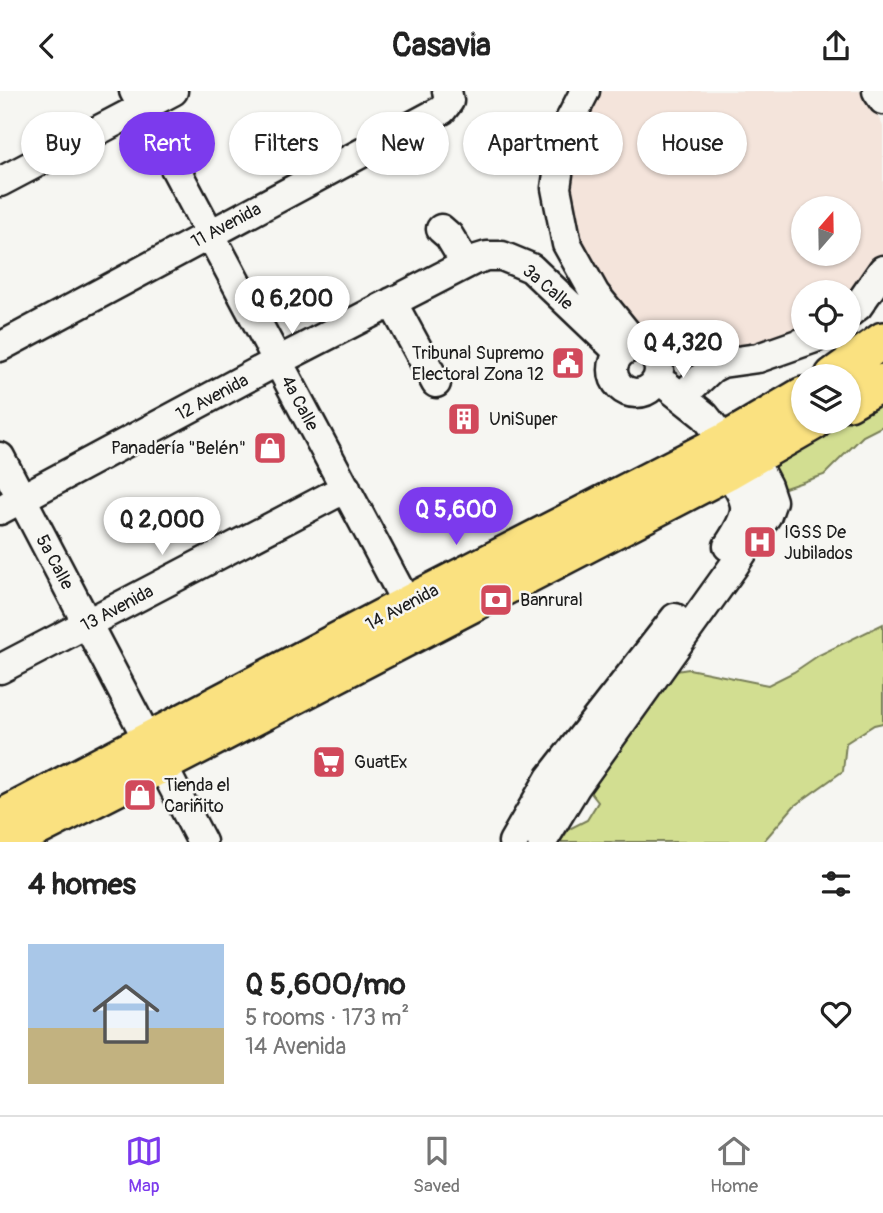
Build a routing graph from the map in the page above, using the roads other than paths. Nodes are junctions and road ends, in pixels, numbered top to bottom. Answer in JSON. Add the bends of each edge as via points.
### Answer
{"nodes":[{"id":1,"x":173,"y":91,"type":"edge"},
{"id":2,"x":585,"y":91,"type":"edge"},
{"id":3,"x":877,"y":91,"type":"edge"},
{"id":4,"x":448,"y":96,"type":"edge"},
{"id":5,"x":138,"y":99,"type":"edge"},
{"id":6,"x":883,"y":100,"type":"edge"},
{"id":7,"x":0,"y":182,"type":"edge"},
{"id":8,"x":441,"y":229,"type":"dead end"},
{"id":9,"x":210,"y":233,"type":"junction"},
{"id":10,"x":502,"y":256,"type":"joint"},
{"id":11,"x":466,"y":264,"type":"junction"},
{"id":12,"x":883,"y":270,"type":"edge"},
{"id":13,"x":392,"y":302,"type":"junction"},
{"id":14,"x":861,"y":302,"type":"edge"},
{"id":15,"x":587,"y":303,"type":"junction"},
{"id":16,"x":883,"y":340,"type":"edge"},
{"id":17,"x":0,"y":347,"type":"edge"},
{"id":18,"x":791,"y":347,"type":"edge"},
{"id":19,"x":629,"y":350,"type":"junction"},
{"id":20,"x":278,"y":361,"type":"junction"},
{"id":21,"x":851,"y":364,"type":"edge"},
{"id":22,"x":657,"y":379,"type":"junction"},
{"id":23,"x":883,"y":382,"type":"edge"},
{"id":24,"x":436,"y":383,"type":"dead end"},
{"id":25,"x":861,"y":395,"type":"edge"},
{"id":26,"x":681,"y":397,"type":"junction"},
{"id":27,"x":791,"y":406,"type":"edge"},
{"id":28,"x":791,"y":432,"type":"edge"},
{"id":29,"x":0,"y":457,"type":"edge"},
{"id":30,"x":734,"y":457,"type":"junction"},
{"id":31,"x":346,"y":488,"type":"junction"},
{"id":32,"x":11,"y":504,"type":"edge"},
{"id":33,"x":407,"y":604,"type":"junction"},
{"id":34,"x":87,"y":624,"type":"junction"},
{"id":35,"x":0,"y":669,"type":"edge"},
{"id":36,"x":155,"y":753,"type":"junction"},
{"id":37,"x":0,"y":818,"type":"edge"},
{"id":38,"x":10,"y":842,"type":"edge"},
{"id":39,"x":202,"y":842,"type":"edge"},
{"id":40,"x":513,"y":842,"type":"edge"},
{"id":41,"x":542,"y":842,"type":"edge"}],
"edges":[{"from":1,"to":5,"type":"street"},
{"from":2,"to":15,"type":"street","via":[[565,132],[556,188],[567,244]]},
{"from":3,"to":6,"type":"street"},
{"from":4,"to":9,"type":"street","name":"11 Avenida","via":[[442,110]]},
{"from":5,"to":7,"type":"street"},
{"from":5,"to":9,"type":"street","name":"4a Calle"},
{"from":8,"to":11,"type":"street"},
{"from":9,"to":17,"type":"street","name":"11 Avenida"},
{"from":9,"to":20,"type":"street","name":"4a Calle"},
{"from":10,"to":11,"type":"street","name":"12 Avenida"},
{"from":10,"to":15,"type":"street","name":"3a Calle","via":[[531,268]]},
{"from":11,"to":13,"type":"street","name":"12 Avenida"},
{"from":12,"to":14,"type":"street"},
{"from":13,"to":20,"type":"street","name":"12 Avenida"},
{"from":13,"to":24,"type":"street"},
{"from":15,"to":19,"type":"street","name":"3a Calle"},
{"from":16,"to":21,"type":"main road"},
{"from":18,"to":26,"type":"street","via":[[722,363]]},
{"from":19,"to":22,"type":"street","via":[[645,349],[656,358]]},
{"from":19,"to":22,"type":"street","via":[[613,365],[615,380],[626,390],[640,392]]},
{"from":20,"to":31,"type":"street","name":"4a Calle"},
{"from":20,"to":32,"type":"street","name":"12 Avenida"},
{"from":22,"to":26,"type":"street"},
{"from":23,"to":25,"type":"main road"},
{"from":26,"to":30,"type":"street","via":[[705,417]]},
{"from":27,"to":30,"type":"main road","name":"14 Avenida"},
{"from":28,"to":30,"type":"main road","name":"14 Avenida"},
{"from":29,"to":32,"type":"street","name":"5a Calle"},
{"from":30,"to":33,"type":"main road","name":"14 Avenida"},
{"from":30,"to":36,"type":"main road","name":"14 Avenida"},
{"from":30,"to":40,"type":"street","via":[[734,481],[746,503],[741,528],[550,778]]},
{"from":30,"to":41,"type":"street","via":[[767,486],[772,501],[767,515],[576,786]]},
{"from":31,"to":33,"type":"street","name":"4a Calle"},
{"from":31,"to":34,"type":"street","name":"13 Avenida"},
{"from":32,"to":34,"type":"street","name":"5a Calle"},
{"from":33,"to":36,"type":"main road","name":"14 Avenida"},
{"from":34,"to":35,"type":"street","name":"13 Avenida"},
{"from":34,"to":36,"type":"street","name":"5a Calle"},
{"from":36,"to":37,"type":"main road","name":"14 Avenida"},
{"from":36,"to":38,"type":"main road","name":"14 Avenida"},
{"from":36,"to":39,"type":"street","name":"5a Calle"}]}
